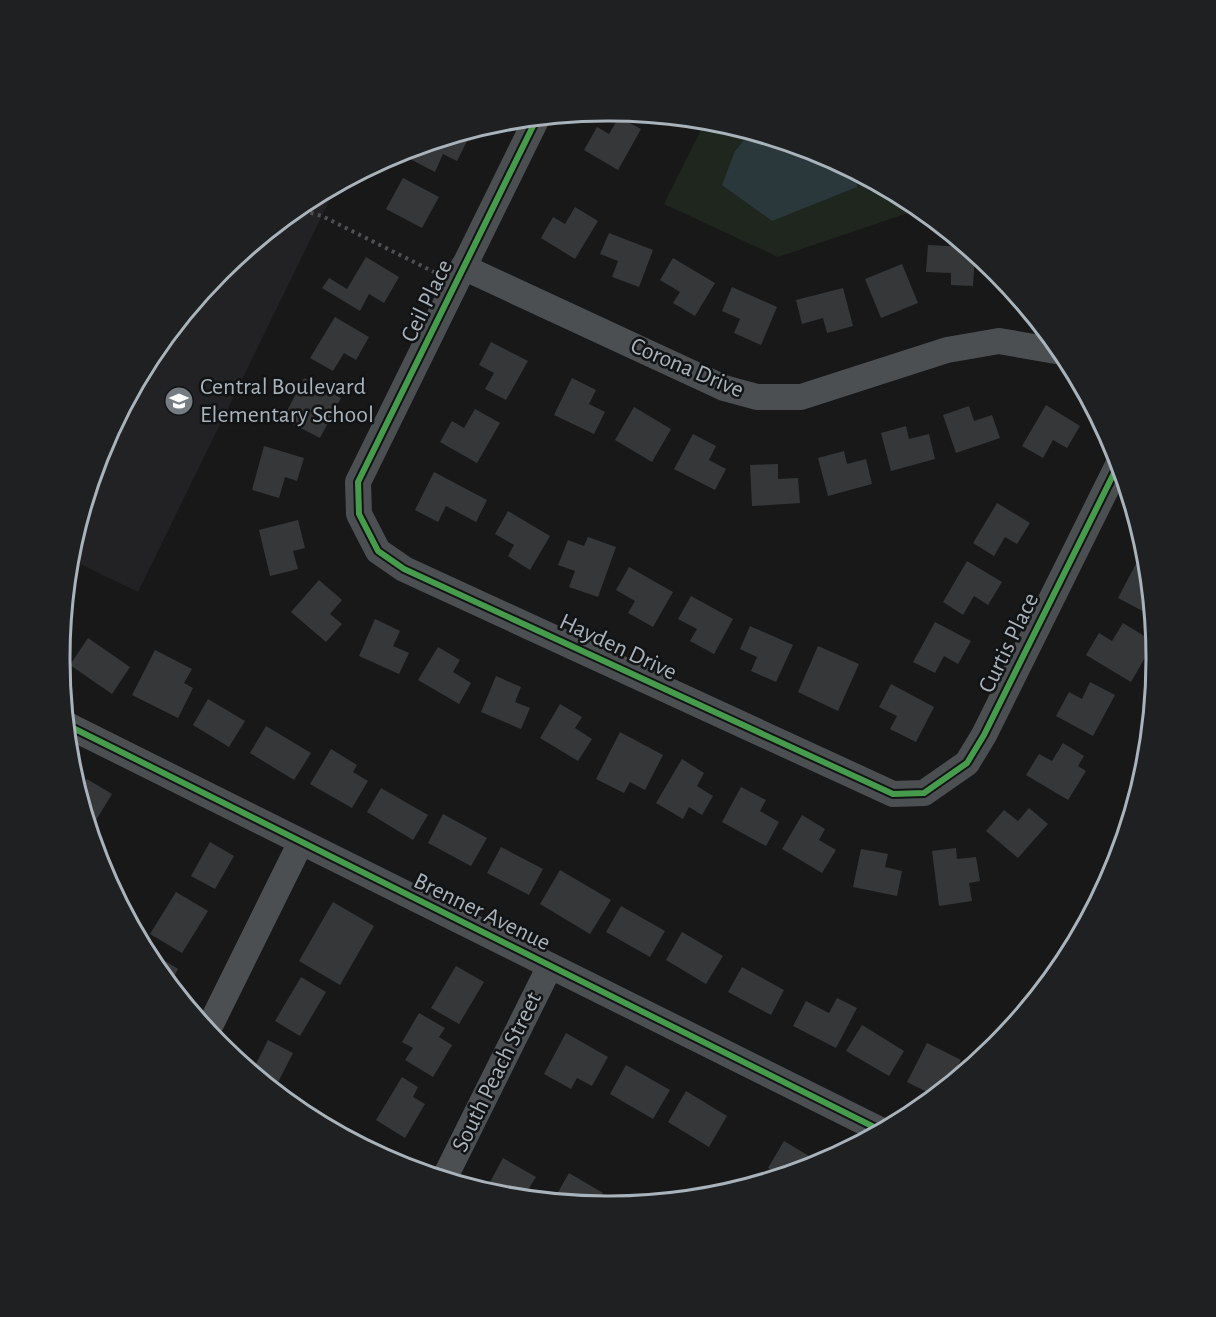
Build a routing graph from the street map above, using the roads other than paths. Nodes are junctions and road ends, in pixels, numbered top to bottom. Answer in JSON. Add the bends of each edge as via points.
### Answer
{"nodes":[{"id":1,"x":532,"y":127,"type":"edge"},
{"id":2,"x":460,"y":275,"type":"junction"},
{"id":3,"x":1047,"y":349,"type":"edge"},
{"id":4,"x":1113,"y":475,"type":"edge"},
{"id":5,"x":359,"y":503,"type":"joint"},
{"id":6,"x":75,"y":729,"type":"edge"},
{"id":7,"x":893,"y":794,"type":"joint"},
{"id":8,"x":301,"y":842,"type":"junction"},
{"id":9,"x":550,"y":966,"type":"junction"},
{"id":10,"x":211,"y":1021,"type":"edge"},
{"id":11,"x":873,"y":1126,"type":"edge"},
{"id":12,"x":448,"y":1171,"type":"edge"}],
"edges":[{"from":1,"to":2,"type":"street","name":"Ceil Place"},
{"from":2,"to":3,"type":"street","name":"Corona Drive","via":[[724,388],[756,397],[801,397],[947,350],[999,341]]},
{"from":2,"to":5,"type":"street","name":"Ceil Place","via":[[358,482]]},
{"from":4,"to":7,"type":"street","name":"Curtis Place","via":[[967,763],[924,793]]},
{"from":5,"to":7,"type":"street","name":"Hayden Drive","via":[[359,514],[378,551],[404,569]]},
{"from":6,"to":8,"type":"street","name":"Brenner Avenue"},
{"from":8,"to":9,"type":"street","name":"Brenner Avenue"},
{"from":8,"to":10,"type":"street"},
{"from":9,"to":11,"type":"street","name":"Brenner Avenue"},
{"from":9,"to":12,"type":"street","name":"South Peach Street"}]}
